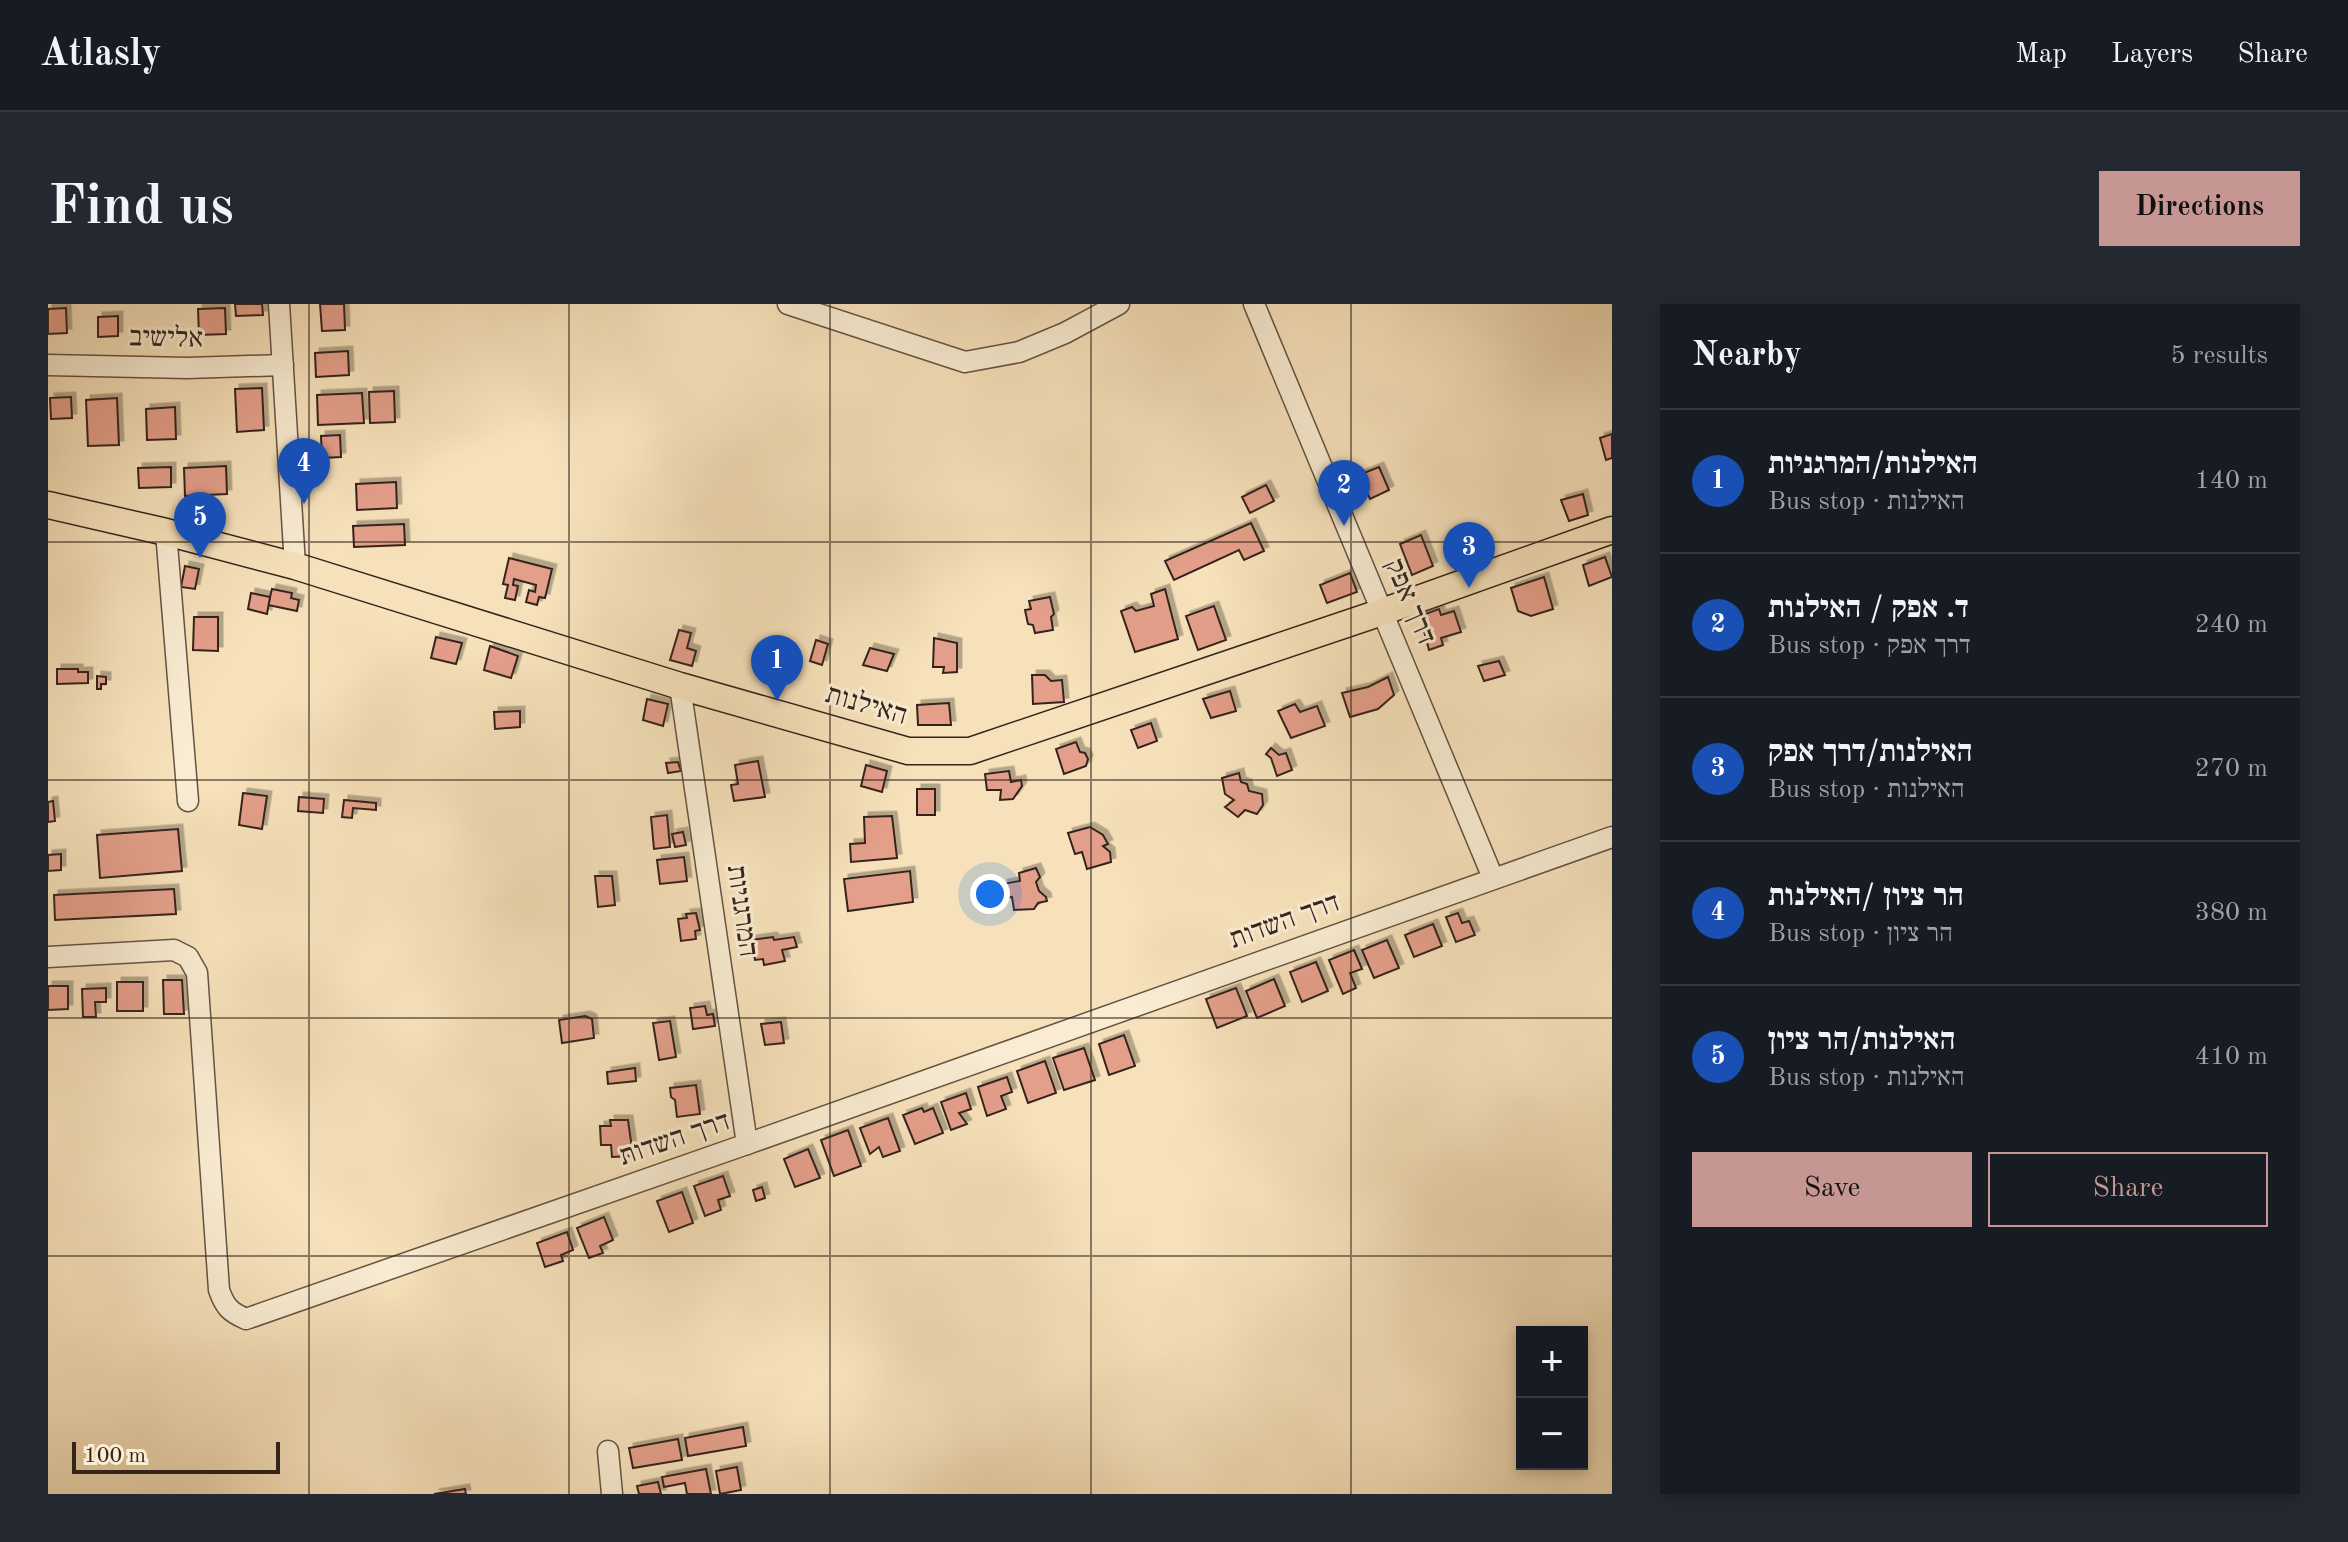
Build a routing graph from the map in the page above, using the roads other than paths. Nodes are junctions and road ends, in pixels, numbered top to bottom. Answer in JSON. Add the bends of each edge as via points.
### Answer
{"nodes":[{"id":1,"x":279,"y":304,"type":"edge"},
{"id":2,"x":788,"y":304,"type":"edge"},
{"id":3,"x":1119,"y":304,"type":"edge"},
{"id":4,"x":1254,"y":304,"type":"edge"},
{"id":5,"x":48,"y":365,"type":"edge"},
{"id":6,"x":283,"y":365,"type":"junction"},
{"id":7,"x":48,"y":505,"type":"edge"},
{"id":8,"x":1612,"y":530,"type":"edge"},
{"id":9,"x":166,"y":532,"type":"junction"},
{"id":10,"x":295,"y":566,"type":"junction"},
{"id":11,"x":1382,"y":612,"type":"junction"},
{"id":12,"x":680,"y":686,"type":"junction"},
{"id":13,"x":188,"y":801,"type":"dead end"},
{"id":14,"x":1612,"y":837,"type":"edge"},
{"id":15,"x":1493,"y":878,"type":"junction"},
{"id":16,"x":48,"y":957,"type":"edge"},
{"id":17,"x":747,"y":1144,"type":"junction"},
{"id":18,"x":608,"y":1451,"type":"dead end"},
{"id":19,"x":612,"y":1494,"type":"edge"}],
"edges":[{"from":1,"to":6,"type":"street"},
{"from":2,"to":3,"type":"street","via":[[965,362],[1019,352]]},
{"from":4,"to":11,"type":"street","name":"דרך אפק"},
{"from":5,"to":6,"type":"street","name":"אלישיב"},
{"from":6,"to":10,"type":"street"},
{"from":7,"to":9,"type":"main road","name":"האילנות"},
{"from":8,"to":11,"type":"main road","name":"האילנות"},
{"from":9,"to":10,"type":"main road","name":"האילנות"},
{"from":9,"to":13,"type":"street"},
{"from":10,"to":12,"type":"main road","name":"האילנות"},
{"from":11,"to":12,"type":"main road","name":"האילנות","via":[[970,751],[908,751]]},
{"from":11,"to":15,"type":"street","name":"דרך אפק"},
{"from":12,"to":17,"type":"street","name":"המרגניות"},
{"from":14,"to":15,"type":"street","name":"דרך השדות"},
{"from":15,"to":17,"type":"street","name":"דרך השדות"},
{"from":16,"to":17,"type":"street","name":"דרך השדות","via":[[174,950],[188,957],[197,973],[219,1290],[224,1306],[246,1319]]},
{"from":18,"to":19,"type":"street"}]}
